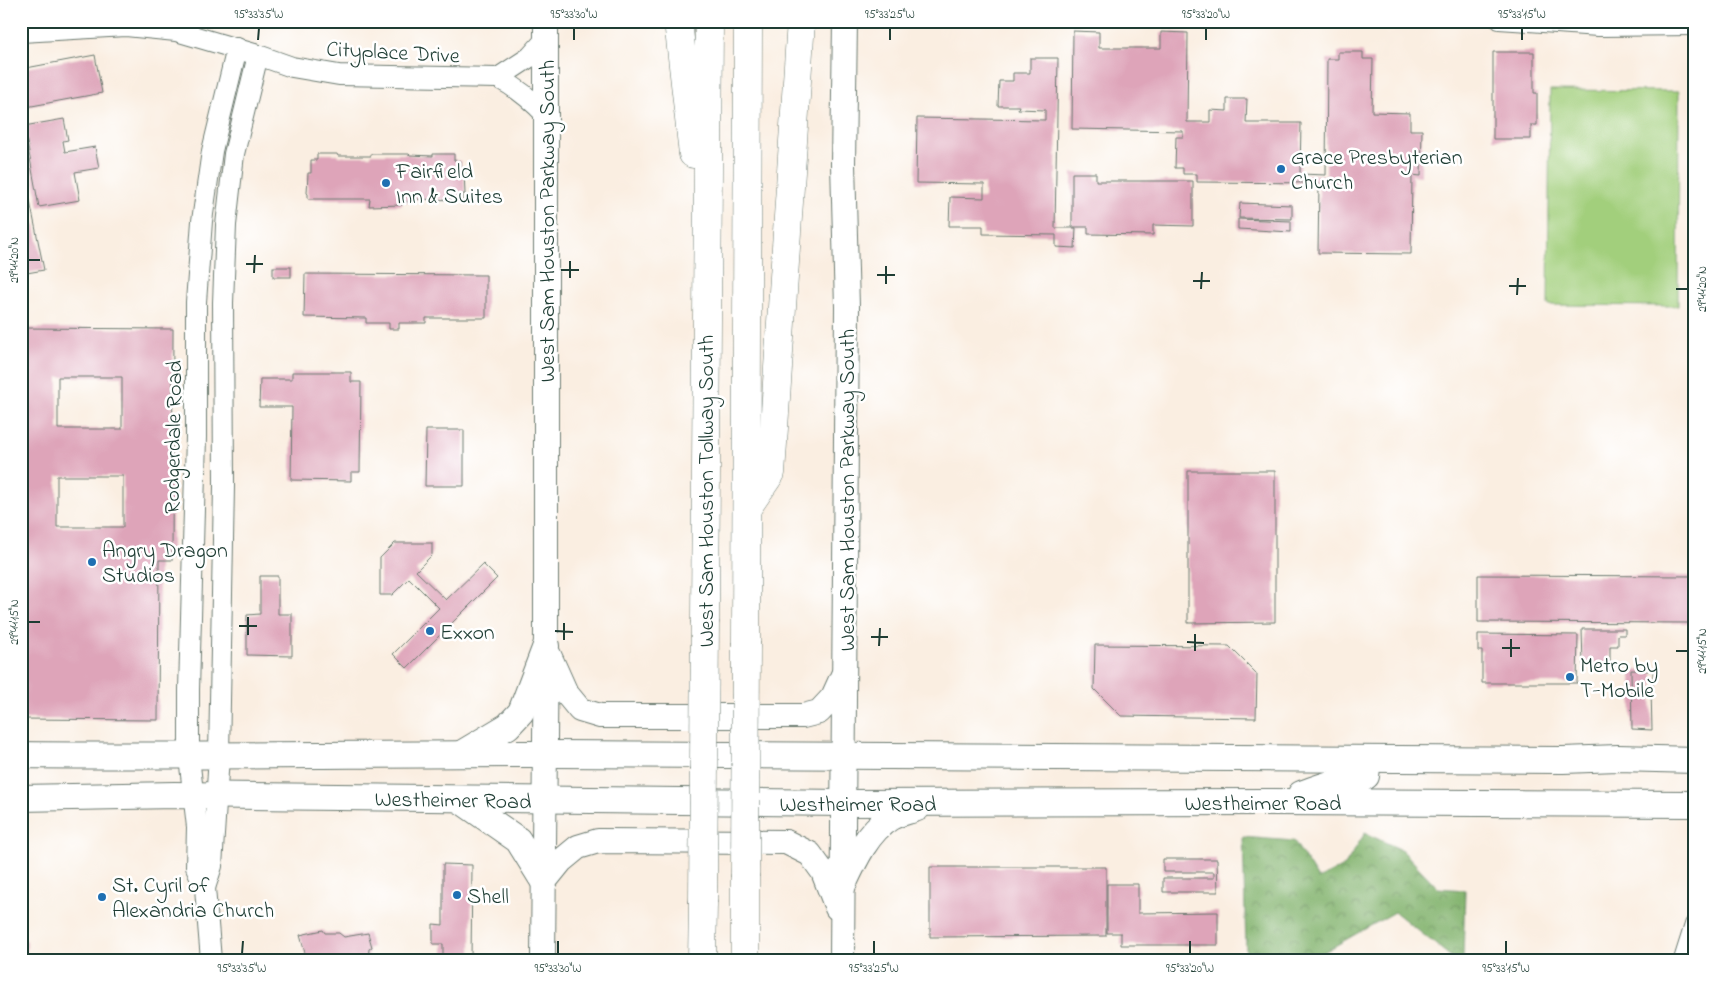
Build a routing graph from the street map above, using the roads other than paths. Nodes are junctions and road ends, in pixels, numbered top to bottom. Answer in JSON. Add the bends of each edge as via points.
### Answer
{"nodes":[{"id":1,"x":678,"y":21,"type":"edge"},
{"id":2,"x":709,"y":21,"type":"edge"},
{"id":3,"x":748,"y":21,"type":"edge"},
{"id":4,"x":801,"y":21,"type":"edge"},
{"id":5,"x":845,"y":21,"type":"edge"},
{"id":6,"x":1499,"y":21,"type":"edge"},
{"id":7,"x":1695,"y":28,"type":"edge"},
{"id":8,"x":546,"y":30,"type":"edge"},
{"id":9,"x":21,"y":32,"type":"edge"},
{"id":10,"x":237,"y":48,"type":"junction"},
{"id":11,"x":258,"y":55,"type":"junction"},
{"id":12,"x":498,"y":78,"type":"junction"},
{"id":13,"x":546,"y":116,"type":"junction"},
{"id":14,"x":707,"y":282,"type":"junction"},
{"id":15,"x":196,"y":302,"type":"junction"},
{"id":16,"x":223,"y":303,"type":"junction"},
{"id":17,"x":747,"y":508,"type":"junction"},
{"id":18,"x":195,"y":515,"type":"junction"},
{"id":19,"x":223,"y":516,"type":"junction"},
{"id":20,"x":546,"y":646,"type":"junction"},
{"id":21,"x":844,"y":672,"type":"junction"},
{"id":22,"x":545,"y":754,"type":"junction"},
{"id":23,"x":21,"y":755,"type":"edge"},
{"id":24,"x":459,"y":755,"type":"junction"},
{"id":25,"x":844,"y":755,"type":"junction"},
{"id":26,"x":190,"y":756,"type":"junction"},
{"id":27,"x":220,"y":756,"type":"junction"},
{"id":28,"x":1368,"y":759,"type":"junction"},
{"id":29,"x":1695,"y":760,"type":"edge"},
{"id":30,"x":205,"y":796,"type":"junction"},
{"id":31,"x":21,"y":798,"type":"edge"},
{"id":32,"x":459,"y":799,"type":"junction"},
{"id":33,"x":544,"y":800,"type":"junction"},
{"id":34,"x":1273,"y":802,"type":"junction"},
{"id":35,"x":844,"y":803,"type":"junction"},
{"id":36,"x":930,"y":803,"type":"junction"},
{"id":37,"x":1695,"y":804,"type":"edge"},
{"id":38,"x":544,"y":882,"type":"junction"},
{"id":39,"x":842,"y":887,"type":"junction"},
{"id":40,"x":842,"y":922,"type":"junction"},
{"id":41,"x":1695,"y":925,"type":"edge"},
{"id":42,"x":211,"y":960,"type":"edge"},
{"id":43,"x":543,"y":960,"type":"edge"},
{"id":44,"x":702,"y":960,"type":"edge"},
{"id":45,"x":745,"y":960,"type":"edge"},
{"id":46,"x":842,"y":960,"type":"edge"},
{"id":47,"x":1684,"y":960,"type":"edge"}],
"edges":[{"from":1,"to":14,"type":"highway"},
{"from":2,"to":14,"type":"highway","name":"West Sam Houston Tollway South"},
{"from":3,"to":17,"type":"highway","name":"West Sam Houston Tollway South"},
{"from":4,"to":17,"type":"highway","via":[[771,473]]},
{"from":5,"to":21,"type":"main road","name":"West Sam Houston Parkway South"},
{"from":6,"to":7,"type":"street","via":[[1598,28]]},
{"from":8,"to":12,"type":"street","via":[[530,57]]},
{"from":8,"to":13,"type":"main road","name":"West Sam Houston Parkway South"},
{"from":9,"to":10,"type":"street","name":"Cityplace Drive","via":[[126,26],[176,31]]},
{"from":10,"to":11,"type":"street","name":"Cityplace Drive"},
{"from":10,"to":15,"type":"street","name":"Rodgerdale Road","via":[[212,151],[202,221]]},
{"from":11,"to":12,"type":"street","name":"Cityplace Drive","via":[[292,67],[339,75]]},
{"from":11,"to":16,"type":"street","name":"Rodgerdale Road","via":[[234,154],[226,225]]},
{"from":12,"to":13,"type":"street","name":"Cityplace Drive","via":[[530,98]]},
{"from":13,"to":20,"type":"main road","name":"West Sam Houston Parkway South"},
{"from":14,"to":44,"type":"highway","name":"West Sam Houston Tollway South","bridge":true},
{"from":15,"to":16,"type":"street"},
{"from":15,"to":18,"type":"street","name":"Rodgerdale Road"},
{"from":16,"to":19,"type":"street","name":"Rodgerdale Road"},
{"from":17,"to":45,"type":"highway","name":"West Sam Houston Tollway South","bridge":true},
{"from":18,"to":19,"type":"street"},
{"from":18,"to":26,"type":"street","name":"Rodgerdale Road"},
{"from":19,"to":27,"type":"street","name":"Rodgerdale Road"},
{"from":20,"to":21,"type":"main road","via":[[566,693],[580,710],[600,716],[804,716],[819,712],[833,697]]},
{"from":20,"to":22,"type":"main road","name":"West Sam Houston Parkway South"},
{"from":20,"to":24,"type":"main road","via":[[521,712],[508,726]]},
{"from":21,"to":25,"type":"main road","name":"West Sam Houston Parkway South"},
{"from":22,"to":24,"type":"main road","name":"Westheimer Road"},
{"from":22,"to":25,"type":"main road","name":"Westheimer Road"},
{"from":22,"to":33,"type":"main road","name":"West Sam Houston Parkway South"},
{"from":23,"to":26,"type":"main road","name":"Westheimer Road"},
{"from":24,"to":27,"type":"main road","name":"Westheimer Road"},
{"from":25,"to":28,"type":"main road","name":"Westheimer Road"},
{"from":25,"to":35,"type":"main road","name":"West Sam Houston Parkway South"},
{"from":26,"to":27,"type":"main road","name":"Westheimer Road"},
{"from":26,"to":30,"type":"street","name":"Rodgerdale Road"},
{"from":27,"to":30,"type":"street","name":"Rodgerdale Road"},
{"from":28,"to":29,"type":"main road","name":"Westheimer Road"},
{"from":28,"to":34,"type":"main road","via":[[1366,776],[1362,779],[1339,782]]},
{"from":30,"to":31,"type":"main road","name":"Westheimer Road"},
{"from":30,"to":32,"type":"main road","name":"Westheimer Road"},
{"from":30,"to":42,"type":"street","name":"Rodgerdale Road","via":[[197,827],[196,867],[205,888]]},
{"from":32,"to":33,"type":"main road","name":"Westheimer Road"},
{"from":32,"to":38,"type":"main road","via":[[518,840]]},
{"from":33,"to":35,"type":"main road","name":"Westheimer Road"},
{"from":33,"to":38,"type":"main road","name":"West Sam Houston Parkway South"},
{"from":34,"to":36,"type":"main road","name":"Westheimer Road"},
{"from":34,"to":37,"type":"main road","name":"Westheimer Road"},
{"from":35,"to":36,"type":"main road","name":"Westheimer Road"},
{"from":35,"to":39,"type":"main road","name":"West Sam Houston Parkway South"},
{"from":36,"to":39,"type":"main road","via":[[891,818],[878,829],[856,856]]},
{"from":38,"to":40,"type":"main road","via":[[578,847],[598,841],[786,842],[810,854],[824,872]]},
{"from":38,"to":43,"type":"main road","name":"West Sam Houston Parkway South"},
{"from":39,"to":40,"type":"main road","name":"West Sam Houston Parkway South"},
{"from":40,"to":46,"type":"main road","name":"West Sam Houston Parkway South"},
{"from":41,"to":47,"type":"street"}]}
